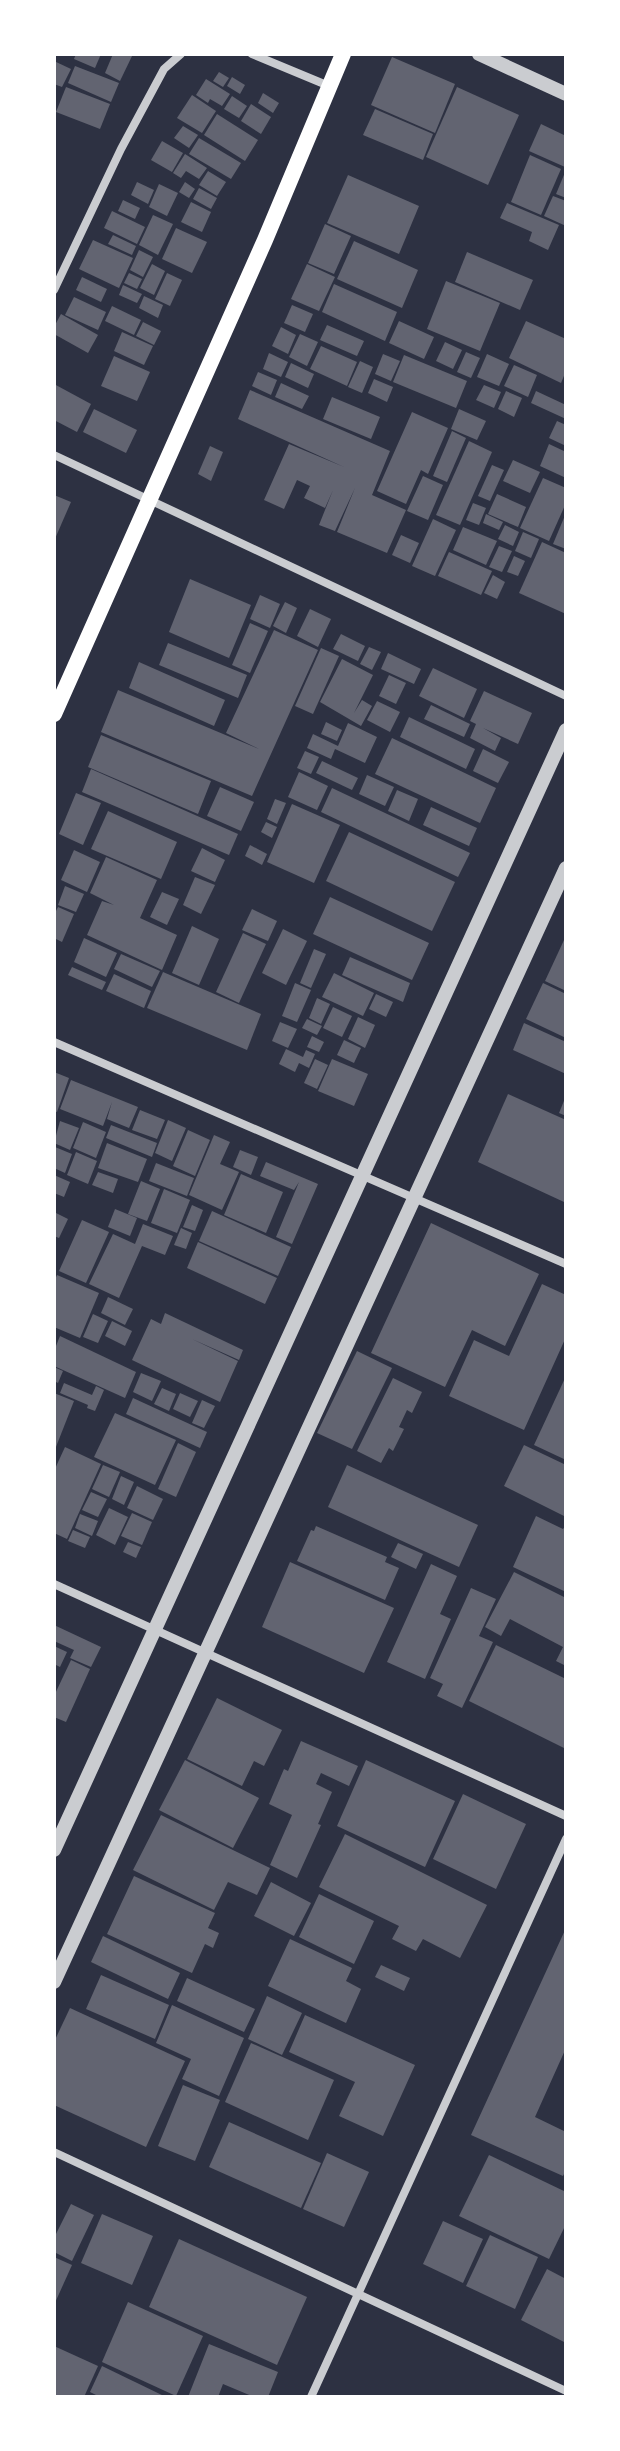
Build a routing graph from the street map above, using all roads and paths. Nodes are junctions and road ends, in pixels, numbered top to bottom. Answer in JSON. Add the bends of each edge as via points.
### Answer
{"nodes":[{"id":1,"x":181,"y":54,"type":"edge"},
{"id":2,"x":252,"y":54,"type":"edge"},
{"id":3,"x":343,"y":54,"type":"edge"},
{"id":4,"x":479,"y":54,"type":"edge"},
{"id":5,"x":329,"y":86,"type":"junction"},
{"id":6,"x":566,"y":94,"type":"edge"},
{"id":7,"x":54,"y":290,"type":"edge"},
{"id":8,"x":54,"y":455,"type":"edge"},
{"id":9,"x":148,"y":500,"type":"junction"},
{"id":10,"x":566,"y":696,"type":"edge"},
{"id":11,"x":54,"y":714,"type":"edge"},
{"id":12,"x":566,"y":730,"type":"edge"},
{"id":13,"x":566,"y":868,"type":"edge"},
{"id":14,"x":54,"y":1042,"type":"edge"},
{"id":15,"x":362,"y":1176,"type":"junction"},
{"id":16,"x":414,"y":1198,"type":"junction"},
{"id":17,"x":566,"y":1264,"type":"edge"},
{"id":18,"x":54,"y":1584,"type":"edge"},
{"id":19,"x":154,"y":1630,"type":"junction"},
{"id":20,"x":205,"y":1654,"type":"junction"},
{"id":21,"x":566,"y":1816,"type":"edge"},
{"id":22,"x":566,"y":1839,"type":"edge"},
{"id":23,"x":54,"y":1850,"type":"edge"},
{"id":24,"x":54,"y":1982,"type":"edge"},
{"id":25,"x":54,"y":2152,"type":"edge"},
{"id":26,"x":357,"y":2294,"type":"junction"},
{"id":27,"x":566,"y":2391,"type":"edge"},
{"id":28,"x":311,"y":2397,"type":"edge"}],
"edges":[{"from":1,"to":7,"type":"street","via":[[164,69]]},
{"from":2,"to":5,"type":"street"},
{"from":3,"to":5,"type":"main road"},
{"from":4,"to":6,"type":"street"},
{"from":5,"to":9,"type":"main road"},
{"from":8,"to":9,"type":"street"},
{"from":9,"to":10,"type":"street"},
{"from":9,"to":11,"type":"main road"},
{"from":12,"to":15,"type":"street"},
{"from":13,"to":16,"type":"street"},
{"from":14,"to":15,"type":"street"},
{"from":15,"to":16,"type":"street"},
{"from":15,"to":19,"type":"street"},
{"from":16,"to":17,"type":"street"},
{"from":16,"to":20,"type":"street"},
{"from":18,"to":19,"type":"street"},
{"from":19,"to":20,"type":"street"},
{"from":19,"to":23,"type":"street"},
{"from":20,"to":21,"type":"street"},
{"from":20,"to":24,"type":"street"},
{"from":22,"to":26,"type":"street"},
{"from":25,"to":26,"type":"street"},
{"from":26,"to":27,"type":"street"},
{"from":26,"to":28,"type":"street"}]}
